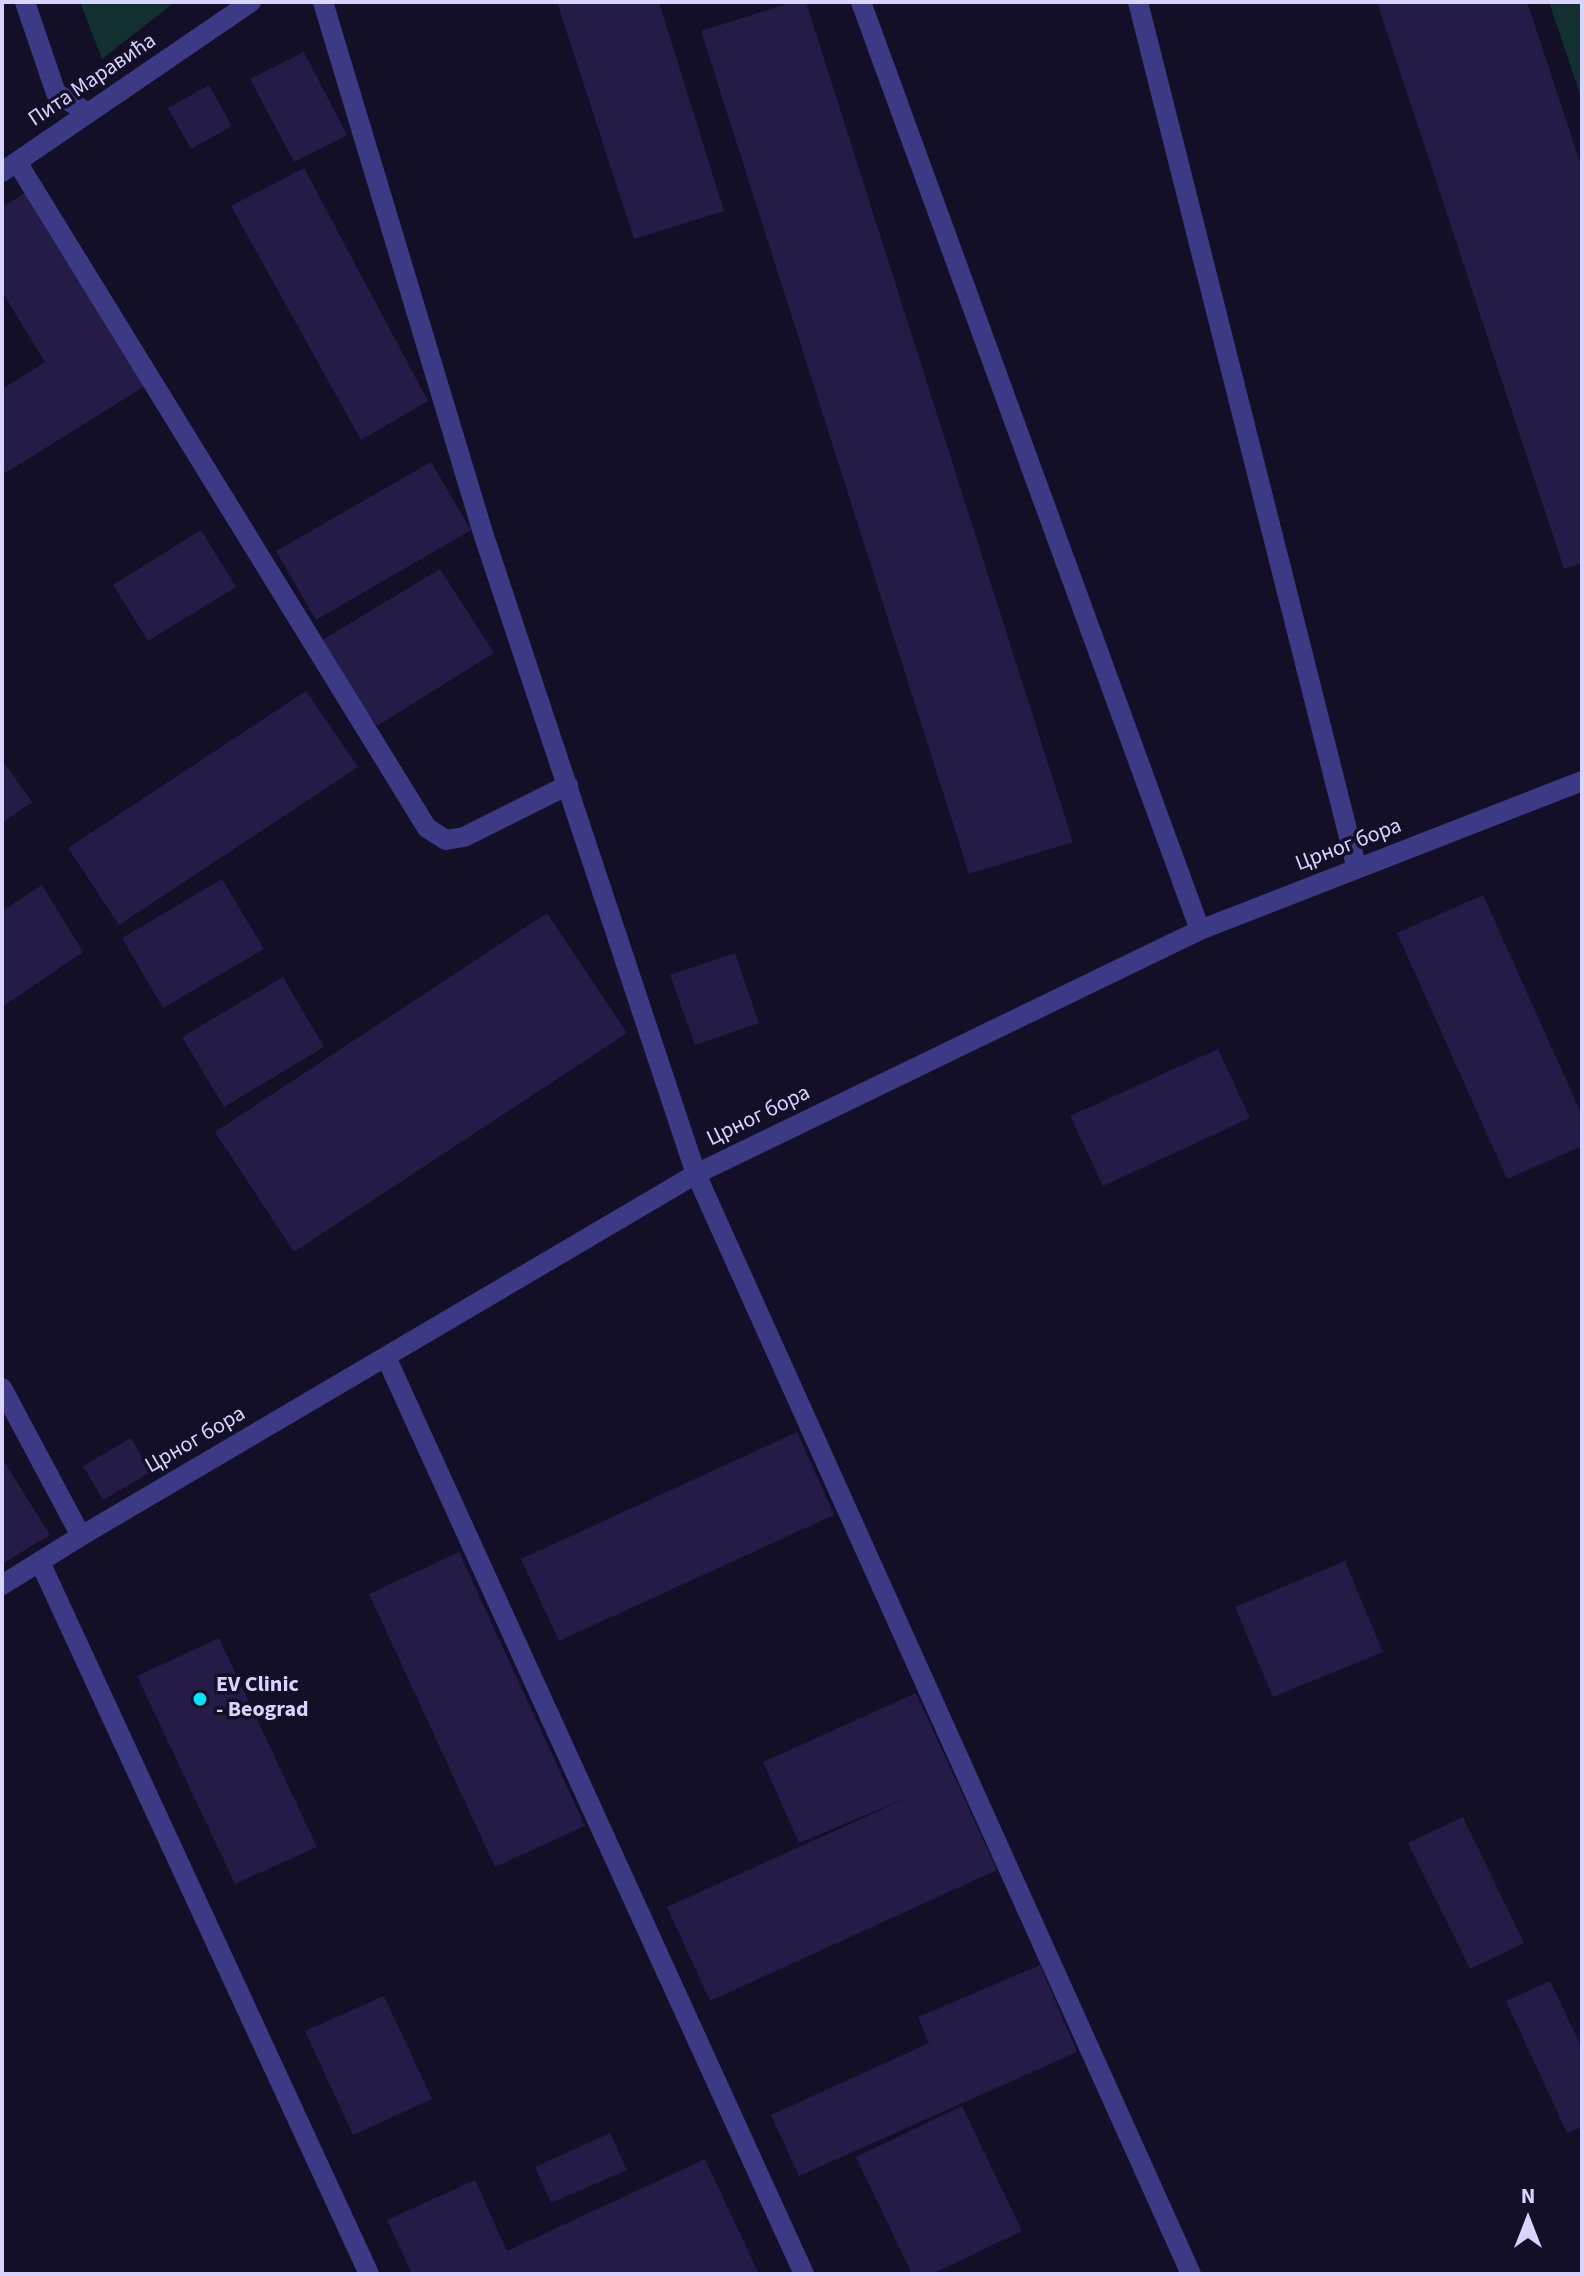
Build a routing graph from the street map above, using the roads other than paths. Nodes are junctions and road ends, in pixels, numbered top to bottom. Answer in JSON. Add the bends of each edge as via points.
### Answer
{"nodes":[{"id":1,"x":25,"y":2,"type":"edge"},
{"id":2,"x":251,"y":2,"type":"edge"},
{"id":3,"x":861,"y":2,"type":"edge"},
{"id":4,"x":1138,"y":2,"type":"edge"},
{"id":5,"x":324,"y":3,"type":"edge"},
{"id":6,"x":88,"y":113,"type":"junction"},
{"id":7,"x":9,"y":167,"type":"edge"},
{"id":8,"x":1582,"y":781,"type":"edge"},
{"id":9,"x":568,"y":785,"type":"junction"},
{"id":10,"x":1357,"y":869,"type":"junction"},
{"id":11,"x":1200,"y":930,"type":"junction"},
{"id":12,"x":696,"y":1174,"type":"junction"},
{"id":13,"x":386,"y":1357,"type":"junction"},
{"id":14,"x":2,"y":1388,"type":"edge"},
{"id":15,"x":81,"y":1536,"type":"junction"},
{"id":16,"x":40,"y":1562,"type":"junction"},
{"id":17,"x":2,"y":1585,"type":"edge"},
{"id":18,"x":369,"y":2274,"type":"edge"},
{"id":19,"x":804,"y":2274,"type":"edge"},
{"id":20,"x":1191,"y":2274,"type":"edge"}],
"edges":[{"from":1,"to":6,"type":"lane","via":[[56,93]]},
{"from":2,"to":6,"type":"lane","name":"Пита Маравића"},
{"from":3,"to":11,"type":"lane"},
{"from":4,"to":10,"type":"lane"},
{"from":5,"to":9,"type":"lane","via":[[483,533]]},
{"from":6,"to":7,"type":"lane","name":"Пита Маравића"},
{"from":7,"to":9,"type":"lane","via":[[427,828],[446,840],[464,837]]},
{"from":8,"to":10,"type":"lane","name":"Црног бора"},
{"from":9,"to":12,"type":"lane"},
{"from":10,"to":11,"type":"lane","name":"Црног бора"},
{"from":11,"to":12,"type":"lane","name":"Црног бора"},
{"from":12,"to":13,"type":"lane","name":"Црног бора"},
{"from":12,"to":20,"type":"lane"},
{"from":13,"to":15,"type":"lane","name":"Црног бора"},
{"from":13,"to":19,"type":"lane"},
{"from":14,"to":15,"type":"lane"},
{"from":15,"to":16,"type":"lane","name":"Црног бора"},
{"from":16,"to":17,"type":"lane","name":"Црног бора"},
{"from":16,"to":18,"type":"lane"}]}
